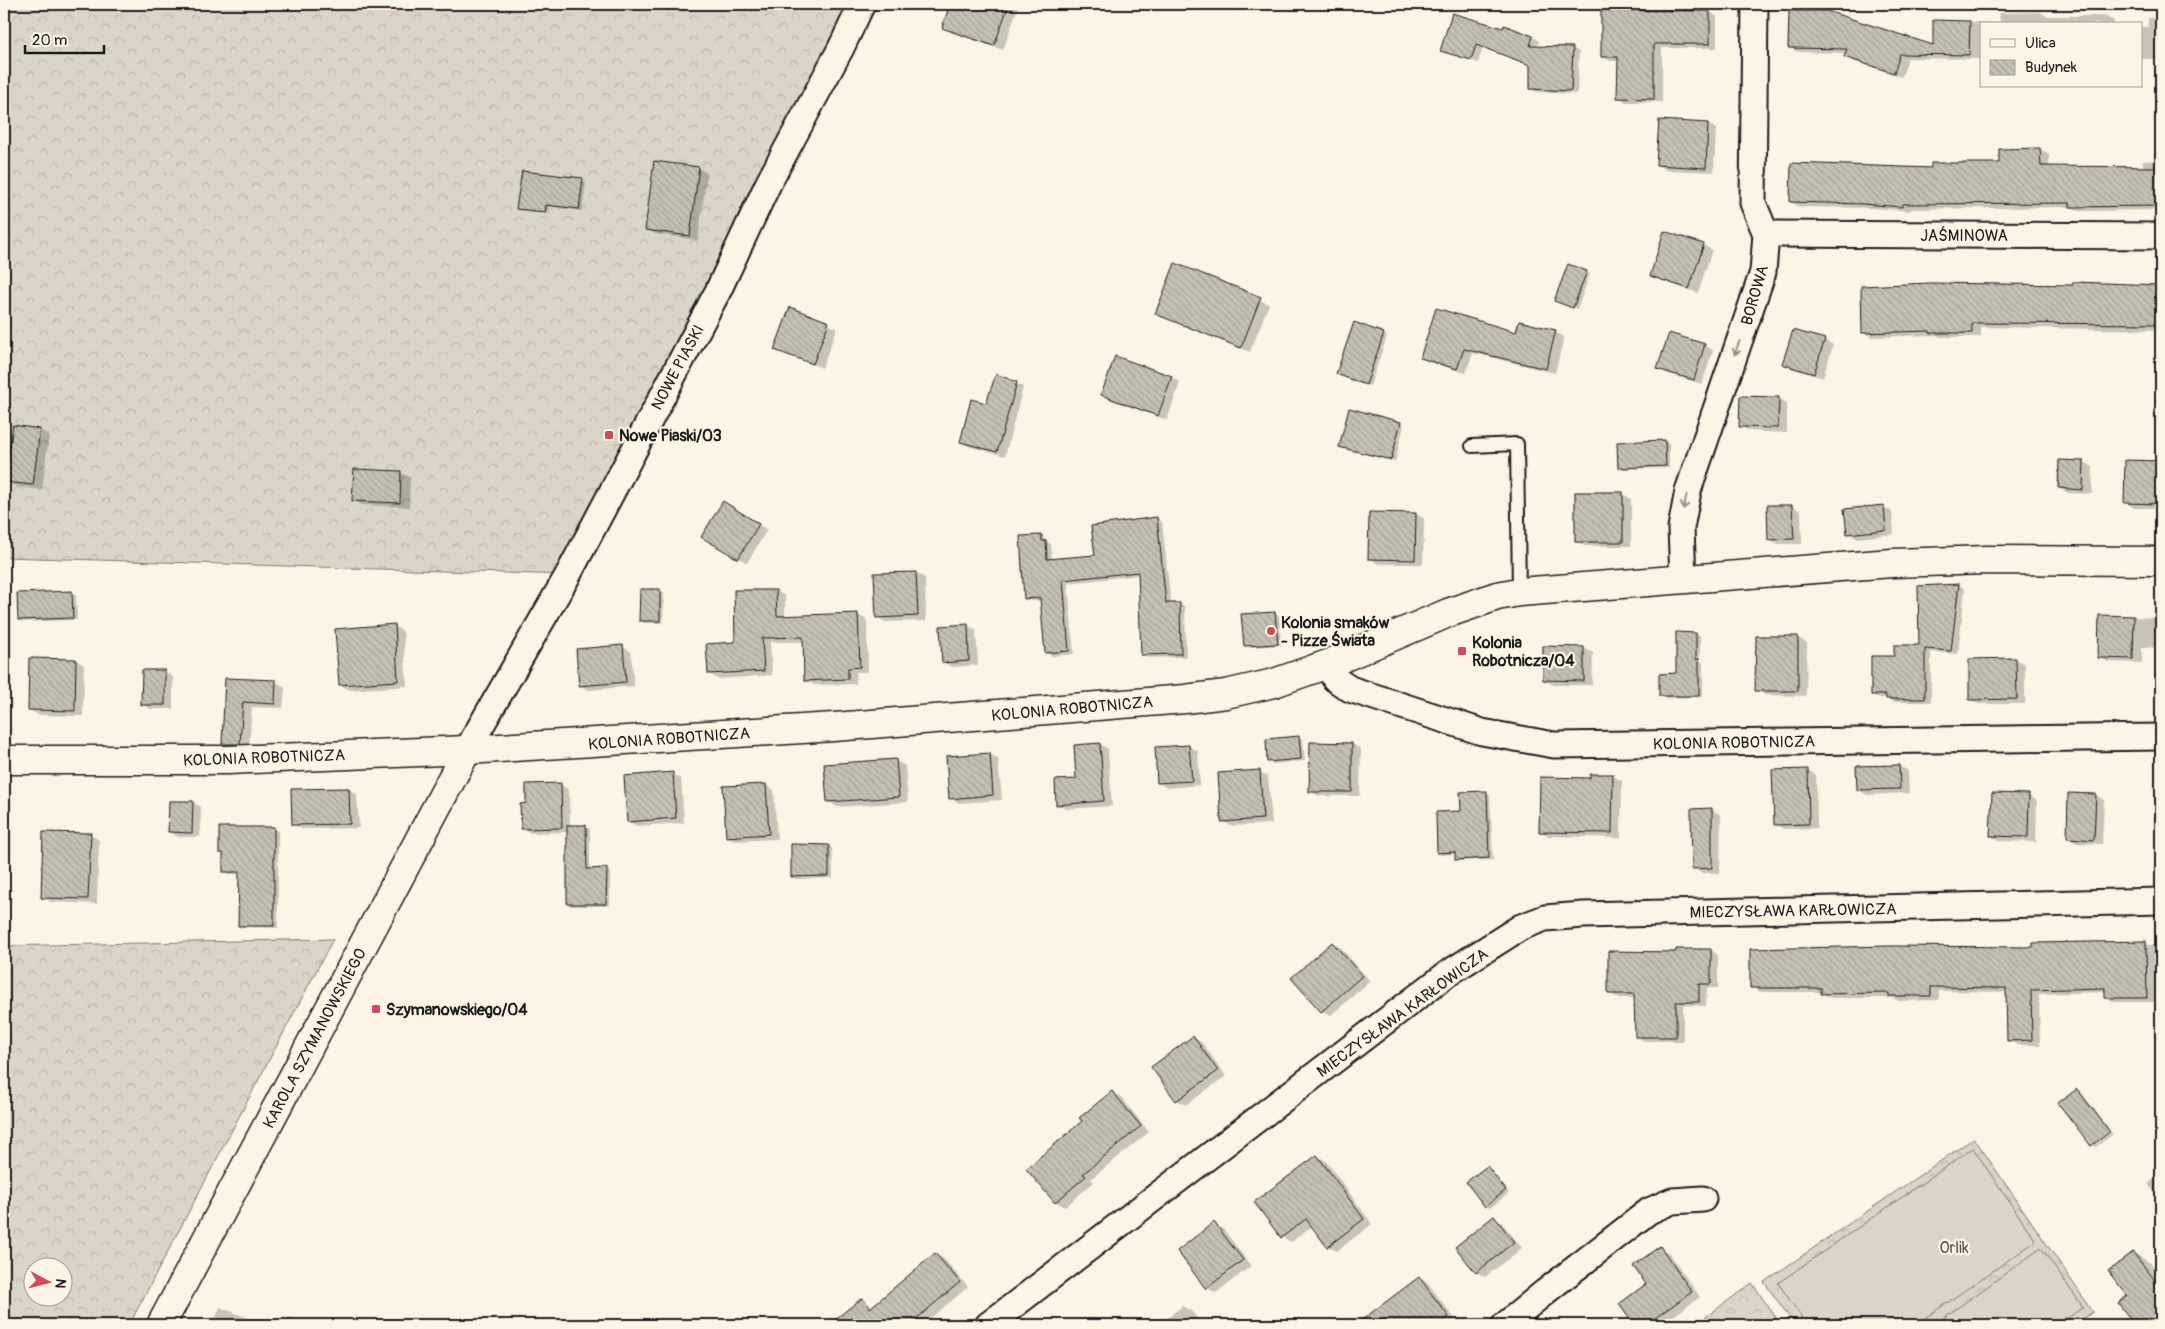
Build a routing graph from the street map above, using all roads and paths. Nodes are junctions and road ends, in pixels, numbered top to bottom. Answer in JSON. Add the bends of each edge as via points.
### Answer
{"nodes":[{"id":1,"x":862,"y":4,"type":"edge"},
{"id":2,"x":1755,"y":4,"type":"edge"},
{"id":3,"x":1766,"y":234,"type":"junction"},
{"id":4,"x":2161,"y":236,"type":"edge"},
{"id":5,"x":1472,"y":446,"type":"dead end"},
{"id":6,"x":2161,"y":561,"type":"edge"},
{"id":7,"x":1683,"y":579,"type":"junction"},
{"id":8,"x":1519,"y":592,"type":"junction"},
{"id":9,"x":1328,"y":664,"type":"junction"},
{"id":10,"x":2161,"y":737,"type":"edge"},
{"id":11,"x":467,"y":750,"type":"junction"},
{"id":12,"x":4,"y":760,"type":"edge"},
{"id":13,"x":2161,"y":902,"type":"edge"},
{"id":14,"x":1703,"y":1199,"type":"dead end"},
{"id":15,"x":161,"y":1325,"type":"edge"},
{"id":16,"x":988,"y":1325,"type":"edge"},
{"id":17,"x":1505,"y":1325,"type":"edge"}],
"edges":[{"from":1,"to":11,"type":"street","name":"NOWE PIASKI","via":[[768,184],[718,291],[572,567]]},
{"from":2,"to":3,"type":"street","name":"BOROWA","via":[[1753,204]]},
{"from":3,"to":4,"type":"street","name":"JAŚMINOWA"},
{"from":3,"to":7,"type":"street","name":"BOROWA","one_way":true,"via":[[1763,272],[1683,510]]},
{"from":5,"to":8,"type":"lane","via":[[1517,444]]},
{"from":6,"to":7,"type":"street","name":"KOLONIA ROBOTNICZA","via":[[1892,563]]},
{"from":7,"to":8,"type":"street","name":"KOLONIA ROBOTNICZA"},
{"from":8,"to":9,"type":"street","name":"KOLONIA ROBOTNICZA","via":[[1448,613]]},
{"from":9,"to":10,"type":"street","name":"KOLONIA ROBOTNICZA","via":[[1335,679],[1350,689],[1482,732],[1554,745]]},
{"from":9,"to":11,"type":"street","name":"KOLONIA ROBOTNICZA","via":[[1274,683],[1185,699],[834,727]]},
{"from":11,"to":12,"type":"street","name":"KOLONIA ROBOTNICZA","via":[[228,760]]},
{"from":11,"to":15,"type":"street","name":"KAROLA SZYMANOWSKIEGO"},
{"from":13,"to":16,"type":"street","name":"MIECZYSŁAWA KARŁOWICZA","via":[[1545,918],[1521,927],[1447,974]]},
{"from":14,"to":17,"type":"street","via":[[1672,1201],[1649,1211]]}]}
